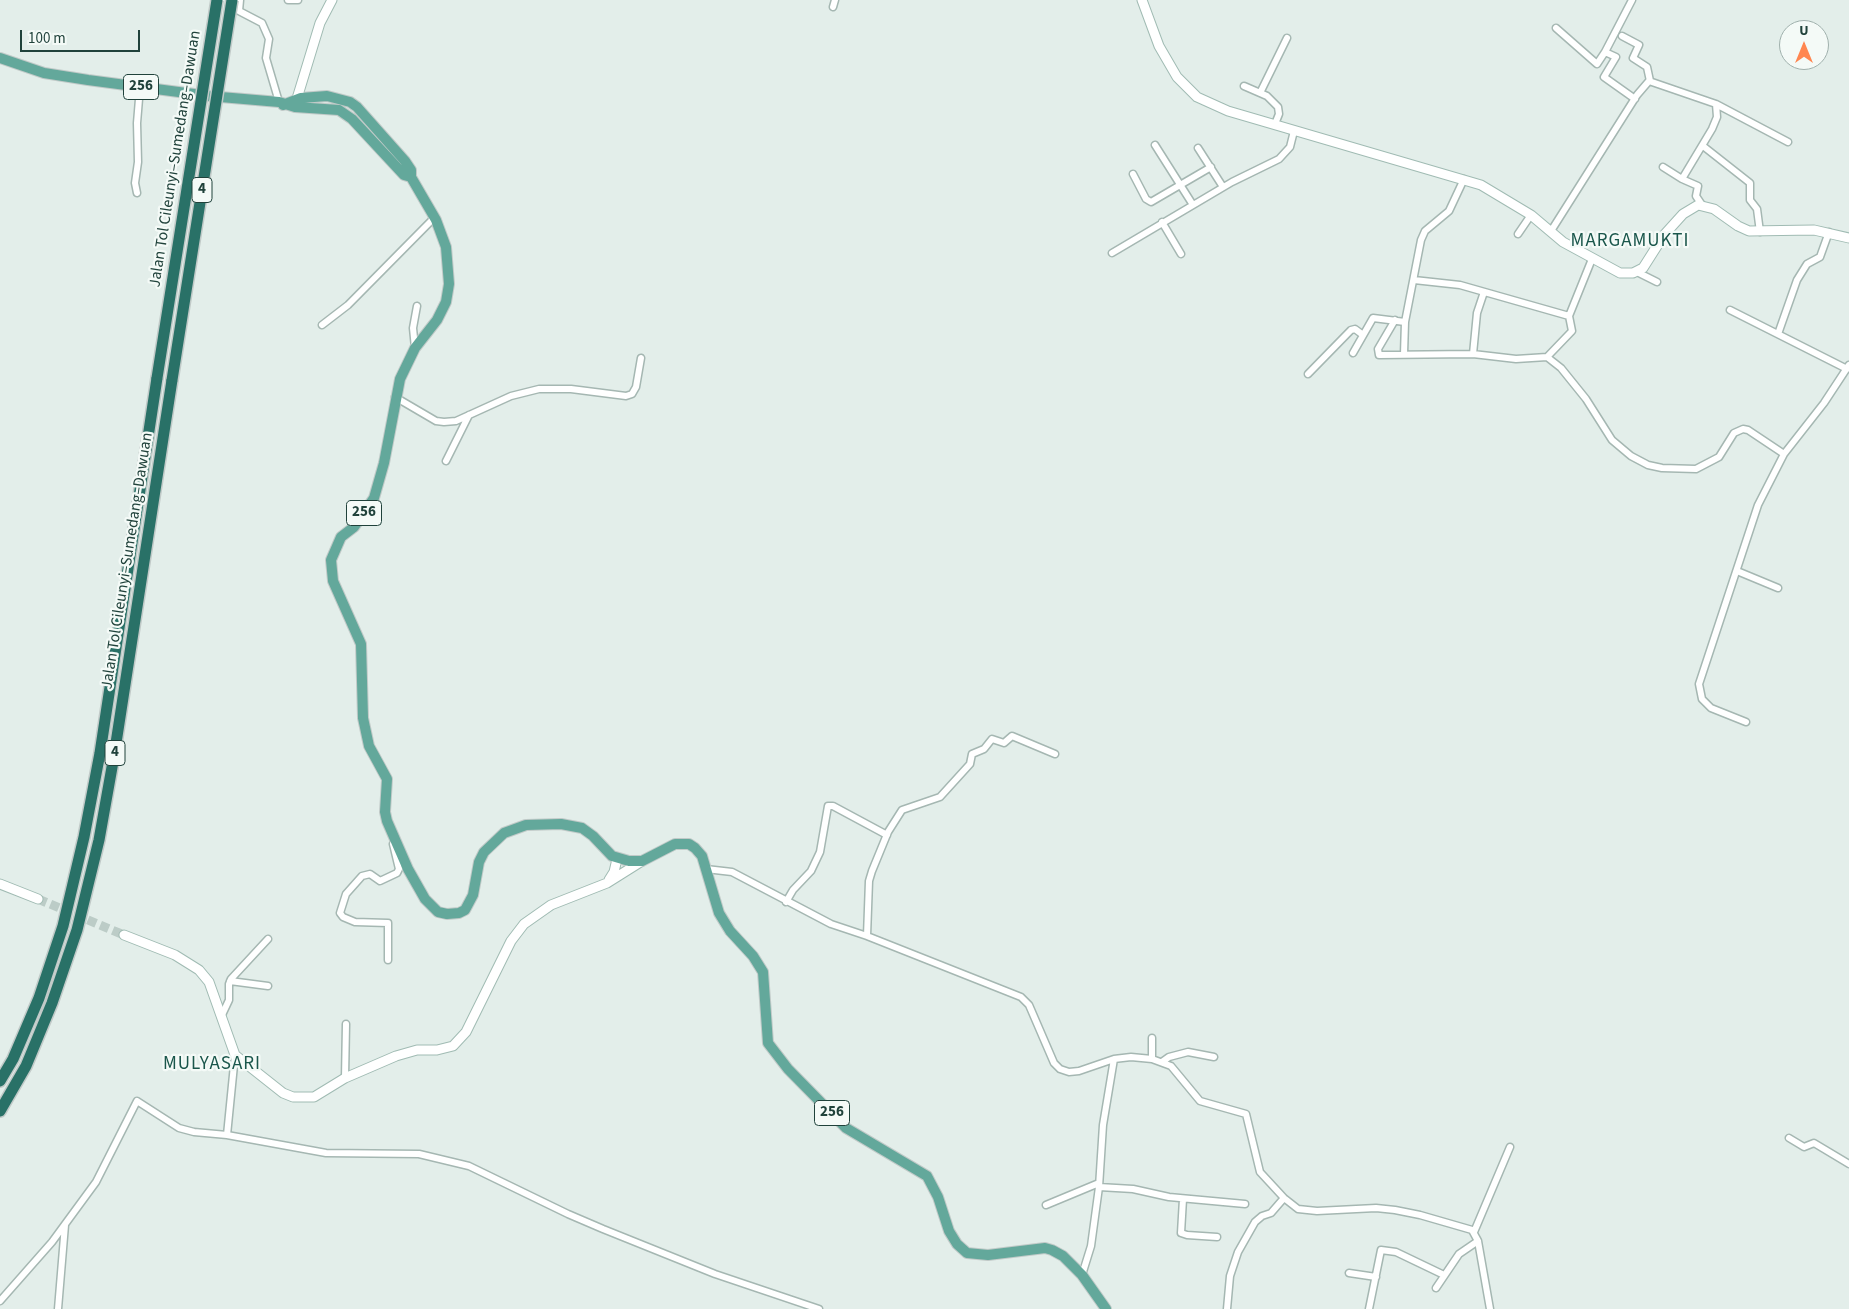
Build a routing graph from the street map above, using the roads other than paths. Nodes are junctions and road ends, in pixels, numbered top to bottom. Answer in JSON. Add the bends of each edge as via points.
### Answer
{"nodes":[{"id":1,"x":218,"y":0,"type":"edge"},
{"id":2,"x":232,"y":0,"type":"edge"},
{"id":3,"x":240,"y":0,"type":"edge"},
{"id":4,"x":288,"y":0,"type":"edge"},
{"id":5,"x":298,"y":0,"type":"edge"},
{"id":6,"x":332,"y":0,"type":"edge"},
{"id":7,"x":1142,"y":0,"type":"edge"},
{"id":8,"x":1632,"y":0,"type":"edge"},
{"id":9,"x":1556,"y":28,"type":"dead end"},
{"id":10,"x":1622,"y":36,"type":"dead end"},
{"id":11,"x":1287,"y":38,"type":"dead end"},
{"id":12,"x":1605,"y":52,"type":"junction"},
{"id":13,"x":0,"y":58,"type":"edge"},
{"id":14,"x":1650,"y":81,"type":"junction"},
{"id":15,"x":1244,"y":86,"type":"dead end"},
{"id":16,"x":140,"y":87,"type":"junction"},
{"id":17,"x":1260,"y":93,"type":"junction"},
{"id":18,"x":1635,"y":99,"type":"junction"},
{"id":19,"x":281,"y":104,"type":"junction"},
{"id":20,"x":295,"y":104,"type":"junction"},
{"id":21,"x":1716,"y":104,"type":"junction"},
{"id":22,"x":1275,"y":124,"type":"junction"},
{"id":23,"x":1294,"y":131,"type":"junction"},
{"id":24,"x":378,"y":140,"type":"junction"},
{"id":25,"x":1788,"y":142,"type":"dead end"},
{"id":26,"x":1155,"y":145,"type":"dead end"},
{"id":27,"x":1703,"y":146,"type":"junction"},
{"id":28,"x":1198,"y":148,"type":"dead end"},
{"id":29,"x":1211,"y":167,"type":"junction"},
{"id":30,"x":1663,"y":167,"type":"dead end"},
{"id":31,"x":1133,"y":174,"type":"dead end"},
{"id":32,"x":1464,"y":179,"type":"junction"},
{"id":33,"x":1682,"y":179,"type":"junction"},
{"id":34,"x":1182,"y":185,"type":"junction"},
{"id":35,"x":1224,"y":187,"type":"junction"},
{"id":36,"x":137,"y":193,"type":"dead end"},
{"id":37,"x":1702,"y":204,"type":"junction"},
{"id":38,"x":1193,"y":206,"type":"junction"},
{"id":39,"x":1531,"y":215,"type":"junction"},
{"id":40,"x":435,"y":217,"type":"junction"},
{"id":41,"x":1162,"y":222,"type":"junction"},
{"id":42,"x":1551,"y":231,"type":"junction"},
{"id":43,"x":1760,"y":232,"type":"junction"},
{"id":44,"x":1829,"y":232,"type":"junction"},
{"id":45,"x":1518,"y":234,"type":"dead end"},
{"id":46,"x":1849,"y":238,"type":"edge"},
{"id":47,"x":1112,"y":253,"type":"dead end"},
{"id":48,"x":1181,"y":254,"type":"dead end"},
{"id":49,"x":1592,"y":259,"type":"junction"},
{"id":50,"x":1637,"y":272,"type":"junction"},
{"id":51,"x":1414,"y":280,"type":"junction"},
{"id":52,"x":1657,"y":282,"type":"dead end"},
{"id":53,"x":1484,"y":292,"type":"junction"},
{"id":54,"x":417,"y":306,"type":"dead end"},
{"id":55,"x":1730,"y":310,"type":"dead end"},
{"id":56,"x":1568,"y":316,"type":"junction"},
{"id":57,"x":1396,"y":320,"type":"junction"},
{"id":58,"x":1405,"y":322,"type":"junction"},
{"id":59,"x":322,"y":325,"type":"dead end"},
{"id":60,"x":1778,"y":334,"type":"junction"},
{"id":61,"x":1363,"y":335,"type":"junction"},
{"id":62,"x":415,"y":348,"type":"junction"},
{"id":63,"x":1353,"y":353,"type":"dead end"},
{"id":64,"x":1404,"y":354,"type":"junction"},
{"id":65,"x":1473,"y":354,"type":"junction"},
{"id":66,"x":641,"y":358,"type":"dead end"},
{"id":67,"x":1547,"y":358,"type":"junction"},
{"id":68,"x":1848,"y":367,"type":"edge"},
{"id":69,"x":1308,"y":374,"type":"dead end"},
{"id":70,"x":396,"y":397,"type":"junction"},
{"id":71,"x":469,"y":415,"type":"junction"},
{"id":72,"x":1784,"y":454,"type":"junction"},
{"id":73,"x":446,"y":461,"type":"dead end"},
{"id":74,"x":1737,"y":571,"type":"junction"},
{"id":75,"x":1778,"y":588,"type":"dead end"},
{"id":76,"x":1746,"y":722,"type":"dead end"},
{"id":77,"x":1055,"y":754,"type":"dead end"},
{"id":78,"x":889,"y":831,"type":"junction"},
{"id":79,"x":393,"y":832,"type":"junction"},
{"id":80,"x":617,"y":859,"type":"junction"},
{"id":81,"x":642,"y":861,"type":"junction"},
{"id":82,"x":706,"y":868,"type":"junction"},
{"id":83,"x":607,"y":883,"type":"junction"},
{"id":84,"x":0,"y":884,"type":"edge"},
{"id":85,"x":38,"y":899,"type":"tunnel mouth"},
{"id":86,"x":786,"y":902,"type":"junction"},
{"id":87,"x":124,"y":934,"type":"tunnel mouth"},
{"id":88,"x":867,"y":936,"type":"junction"},
{"id":89,"x":268,"y":939,"type":"dead end"},
{"id":90,"x":388,"y":960,"type":"dead end"},
{"id":91,"x":230,"y":981,"type":"junction"},
{"id":92,"x":268,"y":986,"type":"dead end"},
{"id":93,"x":222,"y":1017,"type":"junction"},
{"id":94,"x":346,"y":1024,"type":"dead end"},
{"id":95,"x":1152,"y":1038,"type":"dead end"},
{"id":96,"x":235,"y":1055,"type":"junction"},
{"id":97,"x":1214,"y":1057,"type":"dead end"},
{"id":98,"x":1114,"y":1059,"type":"junction"},
{"id":99,"x":1152,"y":1059,"type":"junction"},
{"id":100,"x":1162,"y":1062,"type":"junction"},
{"id":101,"x":345,"y":1078,"type":"junction"},
{"id":102,"x":0,"y":1081,"type":"edge"},
{"id":103,"x":0,"y":1111,"type":"edge"},
{"id":104,"x":227,"y":1135,"type":"junction"},
{"id":105,"x":1788,"y":1138,"type":"dead end"},
{"id":106,"x":1510,"y":1147,"type":"dead end"},
{"id":107,"x":1849,"y":1164,"type":"edge"},
{"id":108,"x":1099,"y":1185,"type":"junction"},
{"id":109,"x":1284,"y":1198,"type":"junction"},
{"id":110,"x":1183,"y":1199,"type":"junction"},
{"id":111,"x":1246,"y":1204,"type":"dead end"},
{"id":112,"x":1046,"y":1205,"type":"dead end"},
{"id":113,"x":66,"y":1224,"type":"junction"},
{"id":114,"x":1474,"y":1232,"type":"junction"},
{"id":115,"x":1217,"y":1237,"type":"dead end"},
{"id":116,"x":1478,"y":1241,"type":"junction"},
{"id":117,"x":1349,"y":1273,"type":"dead end"},
{"id":118,"x":1082,"y":1275,"type":"junction"},
{"id":119,"x":1444,"y":1275,"type":"junction"},
{"id":120,"x":1376,"y":1277,"type":"junction"},
{"id":121,"x":1436,"y":1288,"type":"dead end"},
{"id":122,"x":0,"y":1301,"type":"edge"},
{"id":123,"x":58,"y":1309,"type":"edge"},
{"id":124,"x":815,"y":1309,"type":"edge"},
{"id":125,"x":1106,"y":1309,"type":"edge"},
{"id":126,"x":1227,"y":1309,"type":"edge"},
{"id":127,"x":1369,"y":1309,"type":"edge"},
{"id":128,"x":1490,"y":1309,"type":"edge"}],
"edges":[{"from":1,"to":102,"type":"highway","name":"Jalan Tol Cileunyi–Sumedang–Dawuan","number":"4","bridge":true,"via":[[100,753],[84,837],[63,926],[39,998]]},
{"from":2,"to":103,"type":"highway","name":"Jalan Tol Cileunyi–Sumedang–Dawuan","number":"4","bridge":true,"via":[[99,840],[77,930],[52,1003],[26,1066]]},
{"from":3,"to":19,"type":"street","via":[[239,10],[262,23],[269,39],[266,58]]},
{"from":4,"to":5,"type":"street"},
{"from":6,"to":20,"type":"street","via":[[320,23]]},
{"from":7,"to":22,"type":"street","via":[[1159,46],[1177,77],[1192,93],[1228,111]]},
{"from":8,"to":12,"type":"street"},
{"from":9,"to":12,"type":"street","via":[[1597,64]]},
{"from":10,"to":14,"type":"street","via":[[1639,45],[1633,58],[1646,67]]},
{"from":11,"to":17,"type":"street"},
{"from":12,"to":18,"type":"street","via":[[1616,57],[1604,77]]},
{"from":13,"to":16,"type":"main road","number":"256","via":[[44,73]]},
{"from":14,"to":18,"type":"street"},
{"from":14,"to":21,"type":"street"},
{"from":15,"to":17,"type":"street"},
{"from":16,"to":19,"type":"main road","number":"256"},
{"from":16,"to":36,"type":"street"},
{"from":17,"to":22,"type":"street","via":[[1278,109]]},
{"from":18,"to":42,"type":"street"},
{"from":19,"to":20,"type":"main road","number":"256"},
{"from":20,"to":24,"type":"main road","number":"256","via":[[339,110]]},
{"from":20,"to":24,"type":"main road","number":"256","via":[[327,96],[350,102],[362,114]]},
{"from":21,"to":25,"type":"street"},
{"from":21,"to":27,"type":"street","via":[[1717,117]]},
{"from":22,"to":23,"type":"street"},
{"from":23,"to":32,"type":"street"},
{"from":23,"to":35,"type":"street","via":[[1290,147],[1279,159]]},
{"from":24,"to":40,"type":"main road","number":"256","via":[[405,161]]},
{"from":26,"to":34,"type":"street"},
{"from":27,"to":33,"type":"street"},
{"from":27,"to":43,"type":"street","via":[[1750,183],[1750,198],[1757,209]]},
{"from":28,"to":29,"type":"street"},
{"from":29,"to":34,"type":"street"},
{"from":29,"to":35,"type":"street"},
{"from":30,"to":33,"type":"street"},
{"from":31,"to":34,"type":"street","via":[[1146,199],[1151,202]]},
{"from":32,"to":39,"type":"street"},
{"from":32,"to":51,"type":"street","via":[[1449,211],[1422,235]]},
{"from":33,"to":37,"type":"street","via":[[1698,186],[1696,195]]},
{"from":34,"to":38,"type":"street"},
{"from":35,"to":38,"type":"street"},
{"from":37,"to":43,"type":"street","via":[[1744,230]]},
{"from":37,"to":50,"type":"street","via":[[1683,214],[1664,235],[1646,265]]},
{"from":38,"to":41,"type":"street"},
{"from":39,"to":42,"type":"street"},
{"from":39,"to":45,"type":"street"},
{"from":40,"to":59,"type":"street","via":[[348,305]]},
{"from":40,"to":62,"type":"main road","number":"256","via":[[446,247],[447,297],[437,320]]},
{"from":41,"to":47,"type":"street"},
{"from":41,"to":48,"type":"street"},
{"from":42,"to":49,"type":"street"},
{"from":43,"to":44,"type":"street"},
{"from":44,"to":46,"type":"street"},
{"from":44,"to":60,"type":"street","via":[[1820,257],[1807,264],[1797,280]]},
{"from":49,"to":50,"type":"street","via":[[1620,273]]},
{"from":49,"to":56,"type":"street"},
{"from":50,"to":52,"type":"street"},
{"from":51,"to":53,"type":"street","via":[[1460,285]]},
{"from":51,"to":58,"type":"street"},
{"from":53,"to":56,"type":"street"},
{"from":53,"to":65,"type":"street","via":[[1477,313]]},
{"from":54,"to":62,"type":"street","via":[[413,328]]},
{"from":55,"to":60,"type":"street"},
{"from":56,"to":67,"type":"street","via":[[1572,331]]},
{"from":57,"to":58,"type":"street"},
{"from":57,"to":61,"type":"street","via":[[1375,318]]},
{"from":57,"to":64,"type":"street","via":[[1377,353],[1382,356]]},
{"from":58,"to":64,"type":"street"},
{"from":60,"to":68,"type":"street"},
{"from":61,"to":63,"type":"street"},
{"from":61,"to":69,"type":"street","via":[[1351,330]]},
{"from":62,"to":70,"type":"main road","number":"256","via":[[400,379]]},
{"from":64,"to":65,"type":"street"},
{"from":65,"to":67,"type":"street","via":[[1516,359]]},
{"from":66,"to":71,"type":"street","via":[[636,387],[630,395],[540,389],[491,403]]},
{"from":67,"to":72,"type":"street","via":[[1571,380],[1612,440],[1648,465],[1696,469],[1719,457],[1734,433],[1745,429]]},
{"from":68,"to":72,"type":"street"},
{"from":70,"to":71,"type":"street","via":[[436,422],[451,422]]},
{"from":70,"to":79,"type":"main road","number":"256","via":[[374,498],[354,527],[340,537],[333,550],[330,569],[361,644],[366,735],[387,779],[385,812]]},
{"from":71,"to":73,"type":"street"},
{"from":72,"to":74,"type":"street","via":[[1758,505]]},
{"from":74,"to":75,"type":"street"},
{"from":74,"to":76,"type":"street","via":[[1699,684],[1707,705]]},
{"from":77,"to":78,"type":"street","via":[[1012,736],[1004,743],[992,739],[984,749],[972,754],[970,764],[944,794],[938,799],[905,808]]},
{"from":78,"to":86,"type":"street","via":[[828,806],[825,809],[822,848],[811,872],[790,893]]},
{"from":78,"to":88,"type":"street","via":[[869,881]]},
{"from":79,"to":80,"type":"main road","number":"256","via":[[424,899],[438,912],[447,914],[465,910],[473,895],[484,852],[495,840],[514,829],[535,824],[582,828]]},
{"from":79,"to":90,"type":"street","via":[[398,872],[380,881],[370,874],[362,876],[346,894],[340,913],[355,922],[388,923]]},
{"from":80,"to":81,"type":"main road"},
{"from":80,"to":83,"type":"street"},
{"from":81,"to":82,"type":"main road","number":"256","via":[[675,844],[689,844],[699,851]]},
{"from":81,"to":83,"type":"street"},
{"from":82,"to":86,"type":"street","via":[[732,872]]},
{"from":82,"to":118,"type":"main road","number":"256","via":[[719,913],[762,972],[768,1043],[788,1070],[846,1128],[927,1176],[949,1231],[967,1253],[988,1255],[1045,1248],[1063,1256]]},
{"from":83,"to":101,"type":"street","via":[[551,906],[524,924],[511,941],[459,1042],[446,1049],[408,1052]]},
{"from":84,"to":85,"type":"street"},
{"from":86,"to":88,"type":"street","via":[[831,924]]},
{"from":87,"to":93,"type":"street","via":[[175,955],[199,970],[209,982]]},
{"from":88,"to":98,"type":"street","via":[[1020,997],[1029,1005],[1060,1069],[1079,1071]]},
{"from":89,"to":91,"type":"street"},
{"from":91,"to":92,"type":"street"},
{"from":91,"to":93,"type":"street","via":[[230,998]]},
{"from":93,"to":96,"type":"street"},
{"from":94,"to":101,"type":"street"},
{"from":95,"to":99,"type":"street"},
{"from":96,"to":101,"type":"street","via":[[275,1088],[293,1097],[314,1097]]},
{"from":96,"to":104,"type":"street"},
{"from":97,"to":100,"type":"street","via":[[1188,1052]]},
{"from":98,"to":99,"type":"street"},
{"from":98,"to":108,"type":"street","via":[[1103,1125]]},
{"from":99,"to":100,"type":"street"},
{"from":100,"to":109,"type":"street","via":[[1176,1070],[1202,1101],[1246,1114],[1258,1168]]},
{"from":104,"to":113,"type":"street","via":[[201,1134],[179,1128],[137,1102],[96,1182]]},
{"from":104,"to":124,"type":"street","via":[[326,1153],[420,1154],[450,1160],[603,1229],[715,1274]]},
{"from":105,"to":107,"type":"street","via":[[1804,1147],[1814,1143]]},
{"from":106,"to":114,"type":"street"},
{"from":108,"to":110,"type":"street"},
{"from":108,"to":112,"type":"street"},
{"from":108,"to":118,"type":"street","via":[[1091,1246]]},
{"from":109,"to":114,"type":"street","via":[[1303,1211],[1395,1210],[1462,1226]]},
{"from":109,"to":126,"type":"street","via":[[1271,1213],[1255,1222],[1238,1252],[1230,1276]]},
{"from":110,"to":111,"type":"street"},
{"from":110,"to":115,"type":"street","via":[[1181,1232]]},
{"from":113,"to":122,"type":"street"},
{"from":113,"to":123,"type":"street"},
{"from":114,"to":116,"type":"street"},
{"from":116,"to":119,"type":"street","via":[[1459,1254]]},
{"from":116,"to":128,"type":"street"},
{"from":117,"to":120,"type":"street"},
{"from":118,"to":125,"type":"main road","number":"256"},
{"from":119,"to":120,"type":"street","via":[[1384,1249],[1380,1250]]},
{"from":119,"to":121,"type":"street"},
{"from":120,"to":127,"type":"street"}]}
